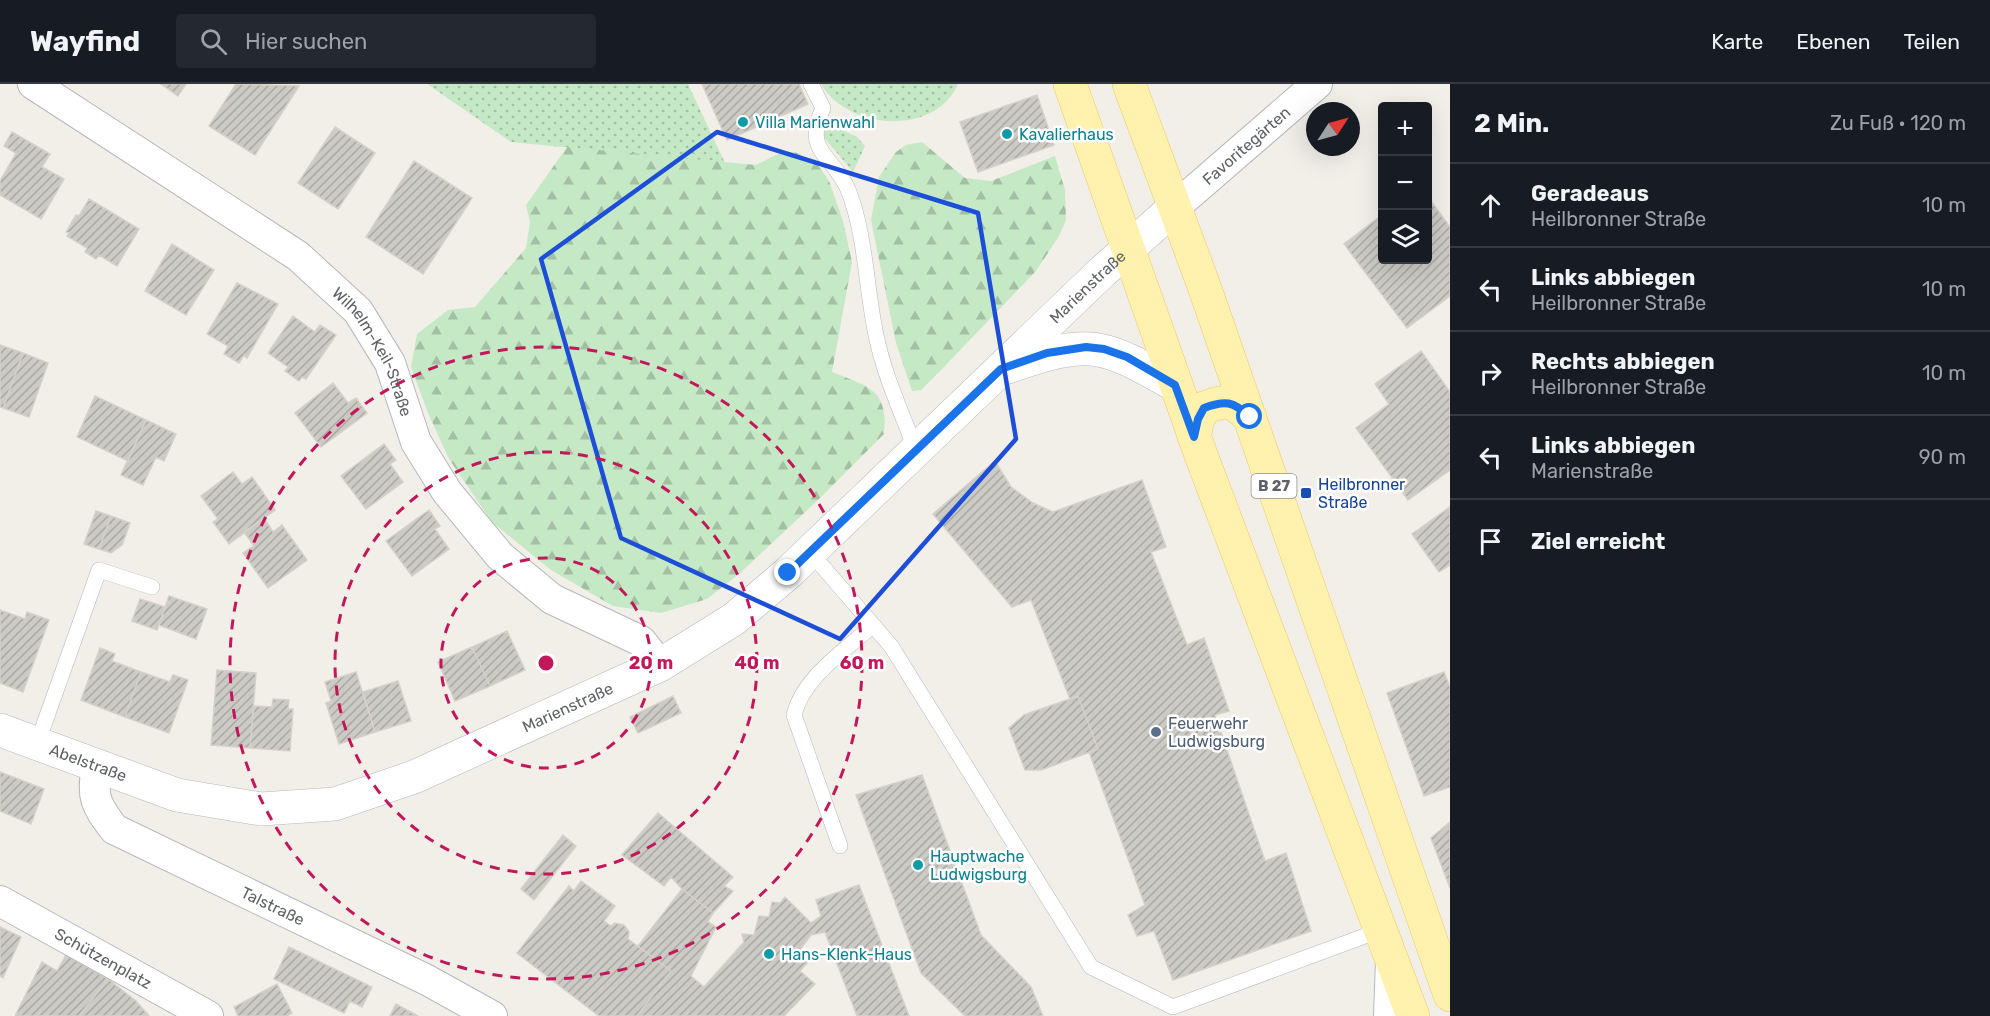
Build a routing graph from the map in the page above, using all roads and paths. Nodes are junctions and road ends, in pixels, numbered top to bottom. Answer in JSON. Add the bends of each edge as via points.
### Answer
{"nodes":[{"id":1,"x":33,"y":84,"type":"edge"},
{"id":2,"x":811,"y":84,"type":"edge"},
{"id":3,"x":1070,"y":84,"type":"edge"},
{"id":4,"x":1129,"y":84,"type":"edge"},
{"id":5,"x":1317,"y":84,"type":"edge"},
{"id":6,"x":1175,"y":207,"type":"junction"},
{"id":7,"x":1127,"y":249,"type":"junction"},
{"id":8,"x":1001,"y":369,"type":"junction"},
{"id":9,"x":1175,"y":385,"type":"junction"},
{"id":10,"x":1250,"y":417,"type":"junction"},
{"id":11,"x":1194,"y":437,"type":"junction"},
{"id":12,"x":915,"y":451,"type":"junction"},
{"id":13,"x":810,"y":552,"type":"junction"},
{"id":14,"x":152,"y":587,"type":"dead end"},
{"id":15,"x":873,"y":625,"type":"junction"},
{"id":16,"x":660,"y":665,"type":"junction"},
{"id":17,"x":0,"y":730,"type":"edge"},
{"id":18,"x":37,"y":744,"type":"junction"},
{"id":19,"x":97,"y":767,"type":"junction"},
{"id":20,"x":177,"y":795,"type":"joint"},
{"id":21,"x":840,"y":846,"type":"dead end"},
{"id":22,"x":0,"y":901,"type":"edge"},
{"id":23,"x":1386,"y":945,"type":"junction"},
{"id":24,"x":1450,"y":995,"type":"edge"},
{"id":25,"x":208,"y":1015,"type":"edge"},
{"id":26,"x":492,"y":1016,"type":"edge"},
{"id":27,"x":1389,"y":1016,"type":"edge"},
{"id":28,"x":1413,"y":1016,"type":"edge"}],
"edges":[{"from":1,"to":16,"type":"street","name":"Wilhelm-Keil-Straße","via":[[298,256],[358,311],[390,363],[416,442],[447,492],[500,556],[552,598],[640,641]]},
{"from":2,"to":12,"type":"lane","via":[[823,108],[814,128],[816,142],[847,186],[858,217],[876,337]]},
{"from":3,"to":7,"type":"main road"},
{"from":4,"to":6,"type":"main road","number":"B 27"},
{"from":5,"to":6,"type":"street","name":"Favoritegärten"},
{"from":6,"to":7,"type":"street","name":"Marienstraße"},
{"from":6,"to":10,"type":"main road","number":"B 27"},
{"from":7,"to":8,"type":"street","name":"Marienstraße"},
{"from":7,"to":9,"type":"main road"},
{"from":8,"to":9,"type":"street","name":"Marienstraße","via":[[1047,353],[1086,347],[1127,357]]},
{"from":8,"to":12,"type":"street","name":"Marienstraße"},
{"from":9,"to":11,"type":"main road"},
{"from":10,"to":11,"type":"main road","via":[[1236,404],[1223,401],[1204,408]]},
{"from":10,"to":24,"type":"main road","number":"B 27"},
{"from":11,"to":23,"type":"main road"},
{"from":12,"to":13,"type":"street","name":"Marienstraße"},
{"from":13,"to":15,"type":"lane"},
{"from":13,"to":16,"type":"street","name":"Marienstraße","via":[[734,619]]},
{"from":14,"to":18,"type":"lane","via":[[99,570]]},
{"from":15,"to":21,"type":"lane","via":[[810,683],[798,699],[794,715]]},
{"from":15,"to":23,"type":"lane","via":[[891,646],[1091,967],[1173,1007]]},
{"from":16,"to":20,"type":"street","name":"Marienstraße","via":[[414,777],[335,804],[261,809]]},
{"from":17,"to":18,"type":"street","name":"Abelstraße"},
{"from":18,"to":19,"type":"street","name":"Abelstraße"},
{"from":19,"to":20,"type":"street","name":"Abelstraße"},
{"from":19,"to":26,"type":"street","name":"Talstraße","via":[[92,789],[98,807],[114,829],[427,980]]},
{"from":22,"to":25,"type":"street","name":"Schützenplatz"},
{"from":23,"to":27,"type":"street"},
{"from":23,"to":28,"type":"main road"}]}
